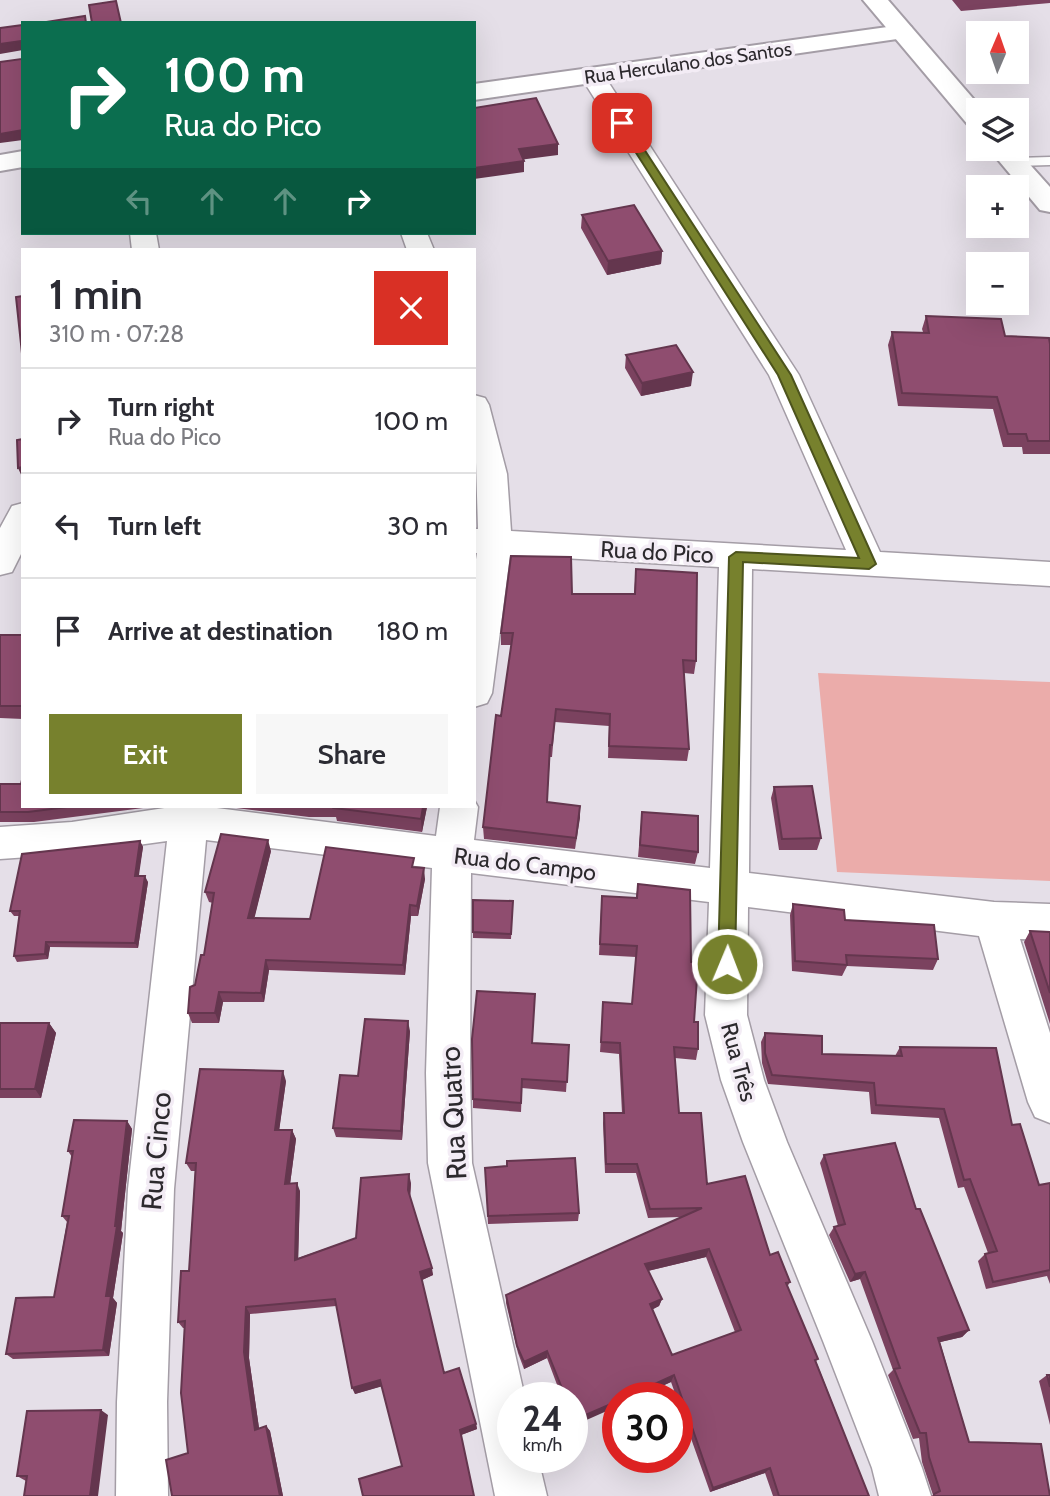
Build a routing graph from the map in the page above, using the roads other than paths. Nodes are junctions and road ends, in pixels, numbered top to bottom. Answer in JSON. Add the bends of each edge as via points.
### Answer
{"nodes":[{"id":1,"x":875,"y":0,"type":"edge"},
{"id":2,"x":902,"y":32,"type":"junction"},
{"id":3,"x":593,"y":77,"type":"junction"},
{"id":4,"x":476,"y":93,"type":"edge"},
{"id":5,"x":966,"y":107,"type":"edge"},
{"id":6,"x":1029,"y":158,"type":"edge"},
{"id":7,"x":21,"y":159,"type":"edge"},
{"id":8,"x":1013,"y":161,"type":"edge"},
{"id":9,"x":1050,"y":161,"type":"edge"},
{"id":10,"x":0,"y":163,"type":"edge"},
{"id":11,"x":1050,"y":204,"type":"edge"},
{"id":12,"x":476,"y":413,"type":"edge"},
{"id":13,"x":21,"y":513,"type":"edge"},
{"id":14,"x":0,"y":515,"type":"edge"},
{"id":15,"x":21,"y":517,"type":"edge"},
{"id":16,"x":484,"y":542,"type":"edge"},
{"id":17,"x":736,"y":557,"type":"junction"},
{"id":18,"x":0,"y":564,"type":"edge"},
{"id":19,"x":869,"y":564,"type":"junction"},
{"id":20,"x":1050,"y":574,"type":"edge"},
{"id":21,"x":476,"y":663,"type":"edge"},
{"id":22,"x":459,"y":808,"type":"edge"},
{"id":23,"x":188,"y":814,"type":"edge"},
{"id":24,"x":0,"y":843,"type":"edge"},
{"id":25,"x":452,"y":856,"type":"junction"},
{"id":26,"x":728,"y":888,"type":"junction"},
{"id":27,"x":994,"y":920,"type":"junction"},
{"id":28,"x":1050,"y":922,"type":"edge"},
{"id":29,"x":1050,"y":1102,"type":"edge"},
{"id":30,"x":497,"y":1382,"type":"edge"},
{"id":31,"x":517,"y":1473,"type":"edge"},
{"id":32,"x":142,"y":1496,"type":"edge"},
{"id":33,"x":522,"y":1496,"type":"edge"},
{"id":34,"x":905,"y":1496,"type":"edge"}],
"edges":[{"from":1,"to":2,"type":"street"},
{"from":2,"to":3,"type":"street","name":"Rua Herculano dos Santos"},
{"from":2,"to":5,"type":"street"},
{"from":3,"to":4,"type":"street","name":"Rua Herculano dos Santos"},
{"from":3,"to":19,"type":"street","via":[[784,375]]},
{"from":6,"to":9,"type":"lane"},
{"from":7,"to":10,"type":"street"},
{"from":8,"to":11,"type":"street"},
{"from":12,"to":16,"type":"street","via":[[491,474]]},
{"from":13,"to":14,"type":"street"},
{"from":15,"to":18,"type":"street"},
{"from":16,"to":17,"type":"street","name":"Rua do Pico"},
{"from":16,"to":21,"type":"street"},
{"from":17,"to":19,"type":"street","name":"Rua do Pico"},
{"from":17,"to":26,"type":"street","name":"Rua Três"},
{"from":19,"to":20,"type":"street","name":"Rua do Pico"},
{"from":22,"to":25,"type":"street","name":"Rua Quatro"},
{"from":23,"to":24,"type":"street","name":"Rua do Campo","via":[[72,838]]},
{"from":23,"to":25,"type":"street","name":"Rua do Campo"},
{"from":23,"to":32,"type":"street","name":"Rua Cinco","via":[[151,1189]]},
{"from":25,"to":26,"type":"street","name":"Rua do Campo"},
{"from":25,"to":30,"type":"street","name":"Rua Quatro","via":[[450,1163]]},
{"from":26,"to":27,"type":"street","name":"Rua do Campo"},
{"from":26,"to":34,"type":"street","name":"Rua Três","via":[[726,1015],[735,1061]]},
{"from":27,"to":28,"type":"street","name":"Rua do Campo"},
{"from":27,"to":29,"type":"street"},
{"from":31,"to":33,"type":"street","name":"Rua Quatro"}]}
